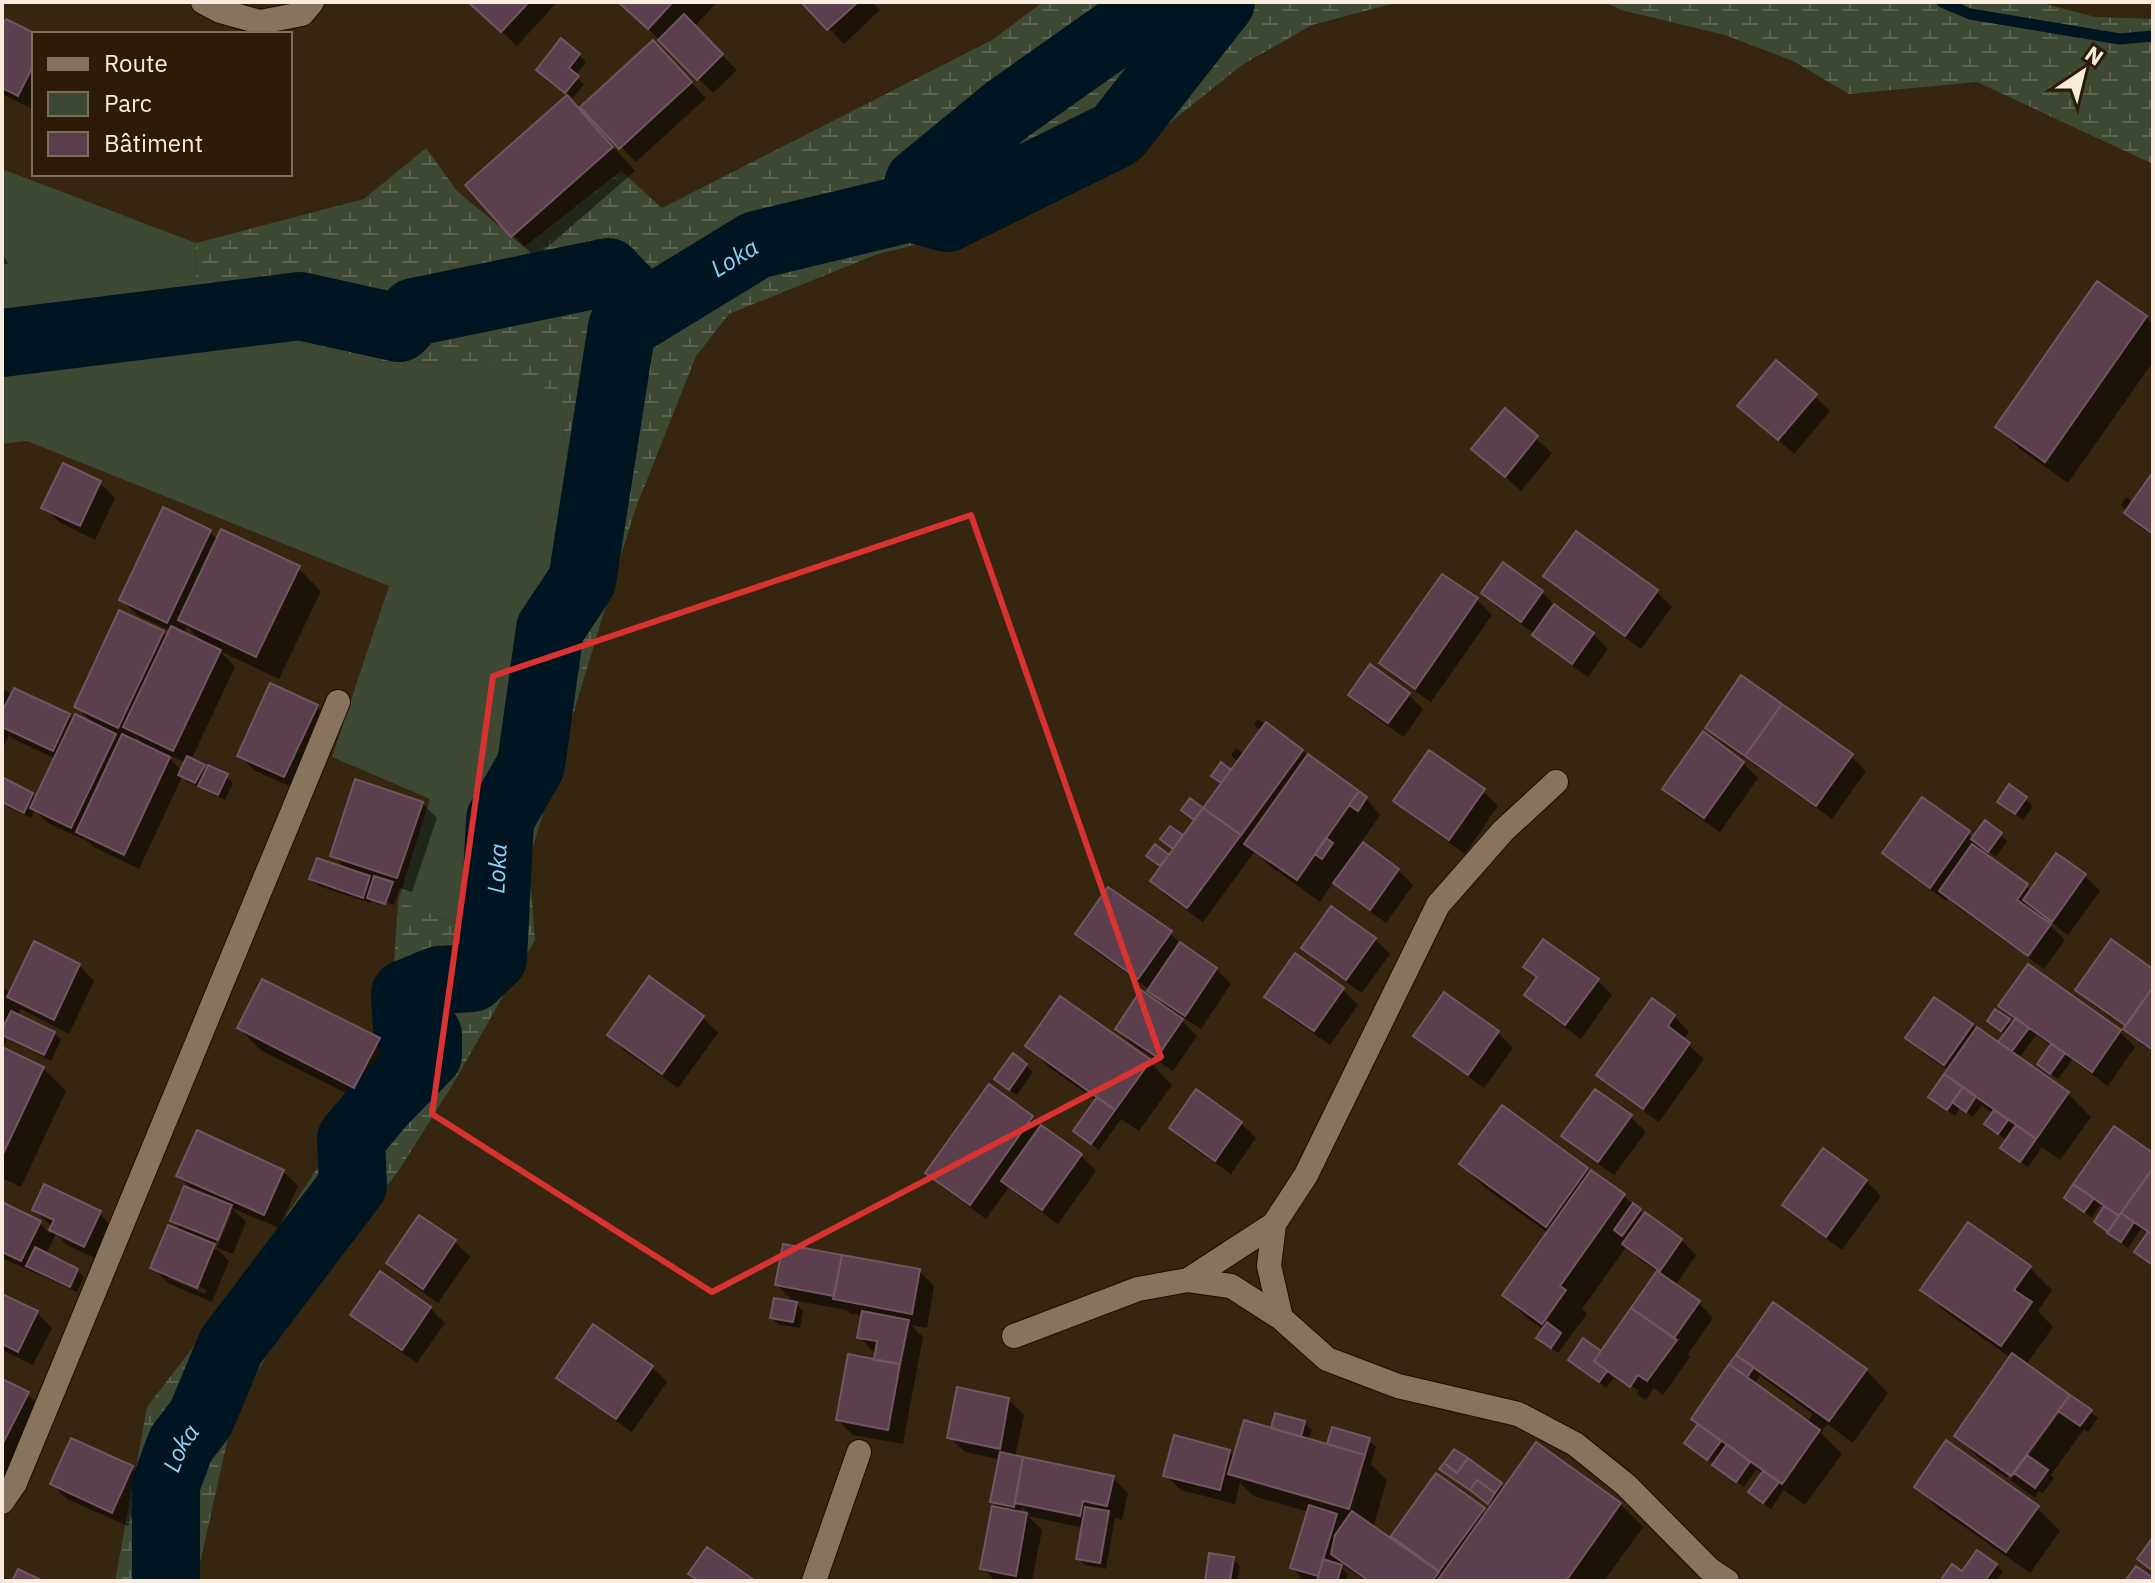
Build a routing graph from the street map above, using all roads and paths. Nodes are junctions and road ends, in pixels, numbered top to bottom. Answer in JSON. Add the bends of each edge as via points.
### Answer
{"nodes":[{"id":1,"x":203,"y":2,"type":"edge"},
{"id":2,"x":312,"y":2,"type":"edge"},
{"id":3,"x":338,"y":702,"type":"dead end"},
{"id":4,"x":1556,"y":782,"type":"dead end"},
{"id":5,"x":1274,"y":1224,"type":"junction"},
{"id":6,"x":1188,"y":1280,"type":"junction"},
{"id":7,"x":1281,"y":1318,"type":"junction"},
{"id":8,"x":1014,"y":1336,"type":"dead end"},
{"id":9,"x":859,"y":1452,"type":"dead end"},
{"id":10,"x":2,"y":1502,"type":"edge"},
{"id":11,"x":814,"y":1581,"type":"edge"},
{"id":12,"x":1727,"y":1581,"type":"edge"}],
"edges":[{"from":1,"to":2,"type":"street","via":[[260,22],[302,14]]},
{"from":3,"to":10,"type":"street","via":[[15,1483]]},
{"from":4,"to":5,"type":"street","via":[[1503,831],[1438,905],[1306,1175]]},
{"from":5,"to":6,"type":"street"},
{"from":5,"to":7,"type":"street","via":[[1269,1266]]},
{"from":6,"to":7,"type":"street","via":[[1231,1286]]},
{"from":6,"to":8,"type":"street","via":[[1138,1289]]},
{"from":7,"to":12,"type":"street","via":[[1327,1359],[1398,1386],[1518,1414],[1575,1444]]},
{"from":9,"to":11,"type":"street"}]}
